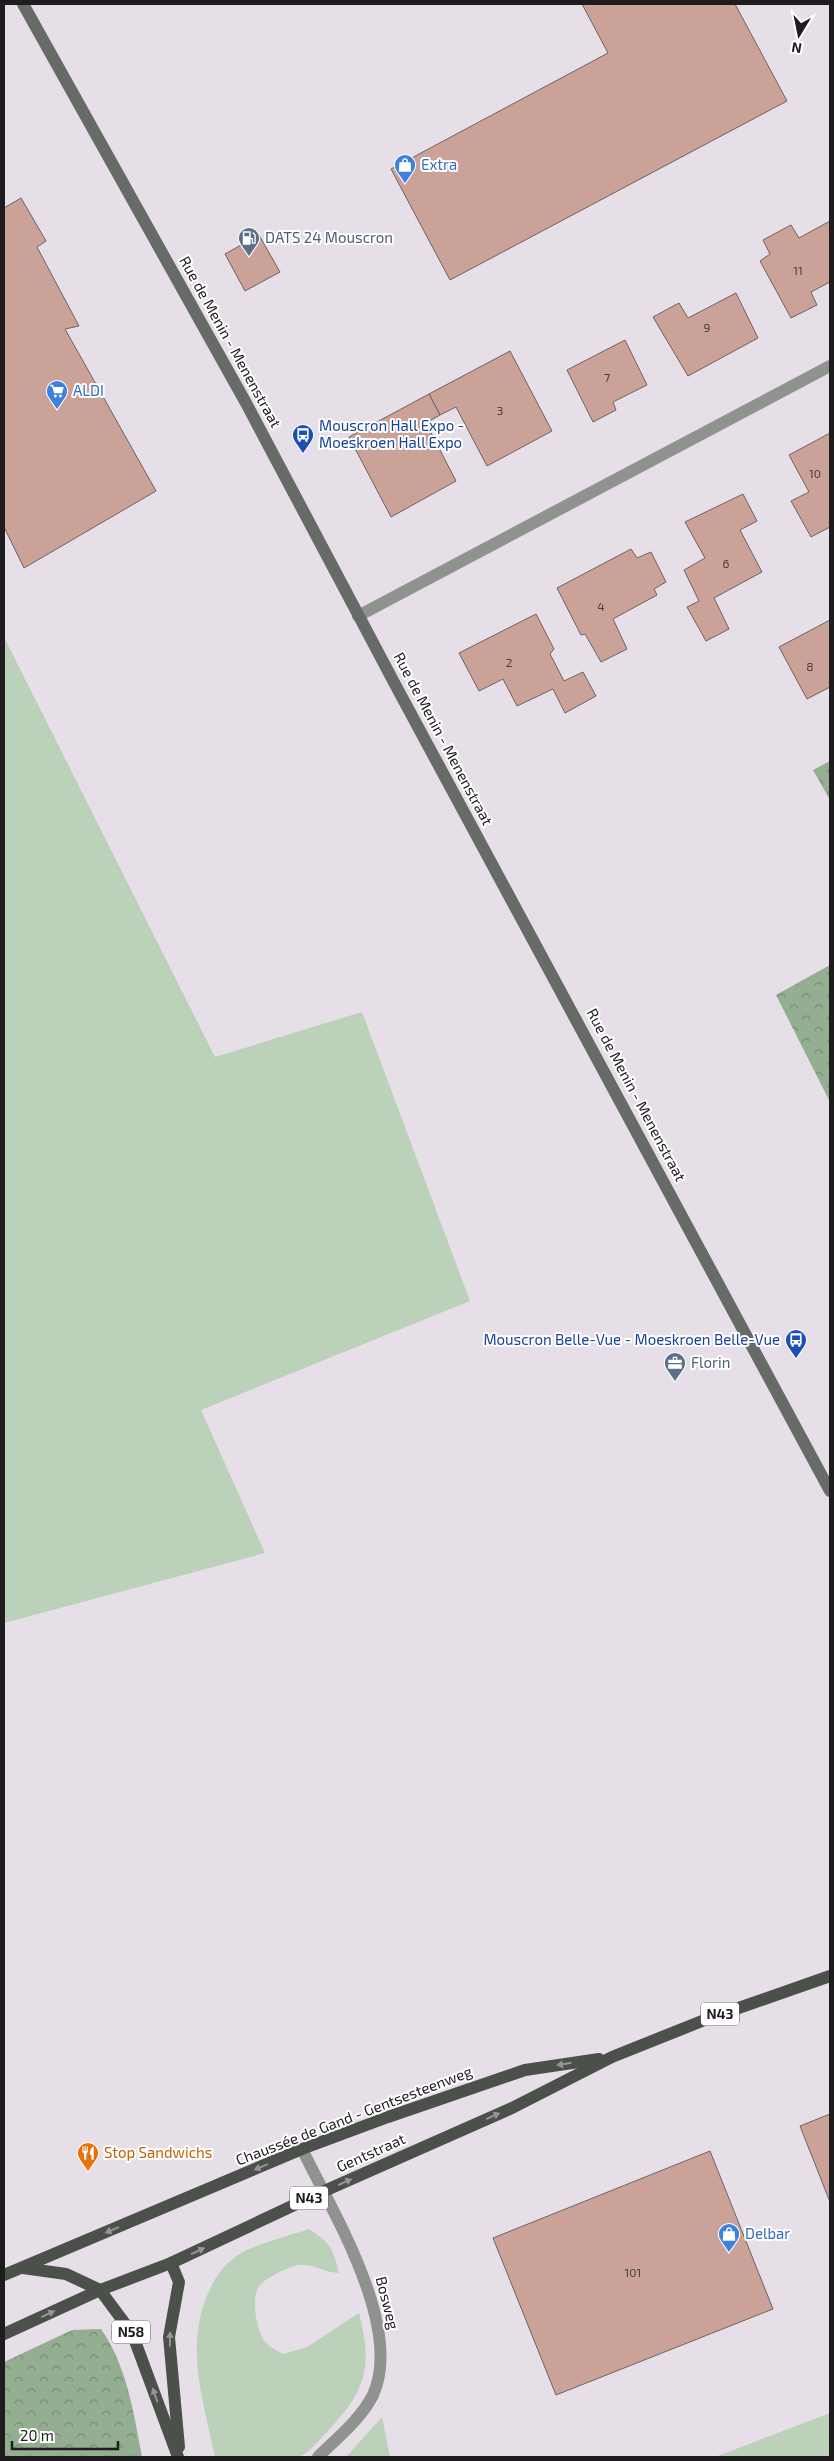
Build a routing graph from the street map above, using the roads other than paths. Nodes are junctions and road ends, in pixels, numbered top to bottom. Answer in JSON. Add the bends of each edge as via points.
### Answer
{"nodes":[{"id":1,"x":23,"y":4,"type":"edge"},
{"id":2,"x":830,"y":366,"type":"edge"},
{"id":3,"x":358,"y":616,"type":"junction"},
{"id":4,"x":830,"y":1492,"type":"edge"},
{"id":5,"x":830,"y":1976,"type":"edge"},
{"id":6,"x":612,"y":2057,"type":"junction"},
{"id":7,"x":302,"y":2149,"type":"junction"},
{"id":8,"x":322,"y":2192,"type":"junction"},
{"id":9,"x":171,"y":2263,"type":"junction"},
{"id":10,"x":22,"y":2268,"type":"junction"},
{"id":11,"x":4,"y":2275,"type":"edge"},
{"id":12,"x":100,"y":2290,"type":"junction"},
{"id":13,"x":4,"y":2334,"type":"edge"},
{"id":14,"x":179,"y":2457,"type":"edge"},
{"id":15,"x":318,"y":2457,"type":"edge"}],
"edges":[{"from":1,"to":3,"type":"street","name":"Rue de Menin - Menenstraat","via":[[246,403]]},
{"from":2,"to":3,"type":"street"},
{"from":3,"to":4,"type":"street","name":"Rue de Menin - Menenstraat"},
{"from":5,"to":6,"type":"main road","number":"N43","via":[[707,2019]]},
{"from":6,"to":7,"type":"main road","name":"Chaussée de Gand - Gentsesteenweg","number":"N43","one_way":true,"via":[[526,2070]]},
{"from":8,"to":6,"type":"main road","name":"Gentstraat","number":"N43","one_way":true,"via":[[512,2108]]},
{"from":7,"to":8,"type":"street","name":"Bosweg"},
{"from":7,"to":10,"type":"main road","name":"Chaussée de Gand - Gentsesteenweg","number":"N43","one_way":true},
{"from":9,"to":8,"type":"main road","name":"Gentstraat","number":"N43","one_way":true},
{"from":8,"to":15,"type":"street","name":"Bosweg","via":[[365,2280],[378,2323],[381,2351],[373,2394],[358,2417]]},
{"from":9,"to":12,"type":"main road","name":"Gentstraat","number":"N43"},
{"from":14,"to":9,"type":"main road","one_way":true,"via":[[169,2337],[179,2282]]},
{"from":10,"to":11,"type":"main road","name":"Chaussée de Gand - Gentsesteenweg","number":"N43"},
{"from":10,"to":12,"type":"main road","number":"N58","via":[[66,2274]]},
{"from":13,"to":12,"type":"main road","name":"Gentstraat","number":"N43","one_way":true},
{"from":14,"to":12,"type":"main road","number":"N58","one_way":true,"via":[[132,2333]]}]}
